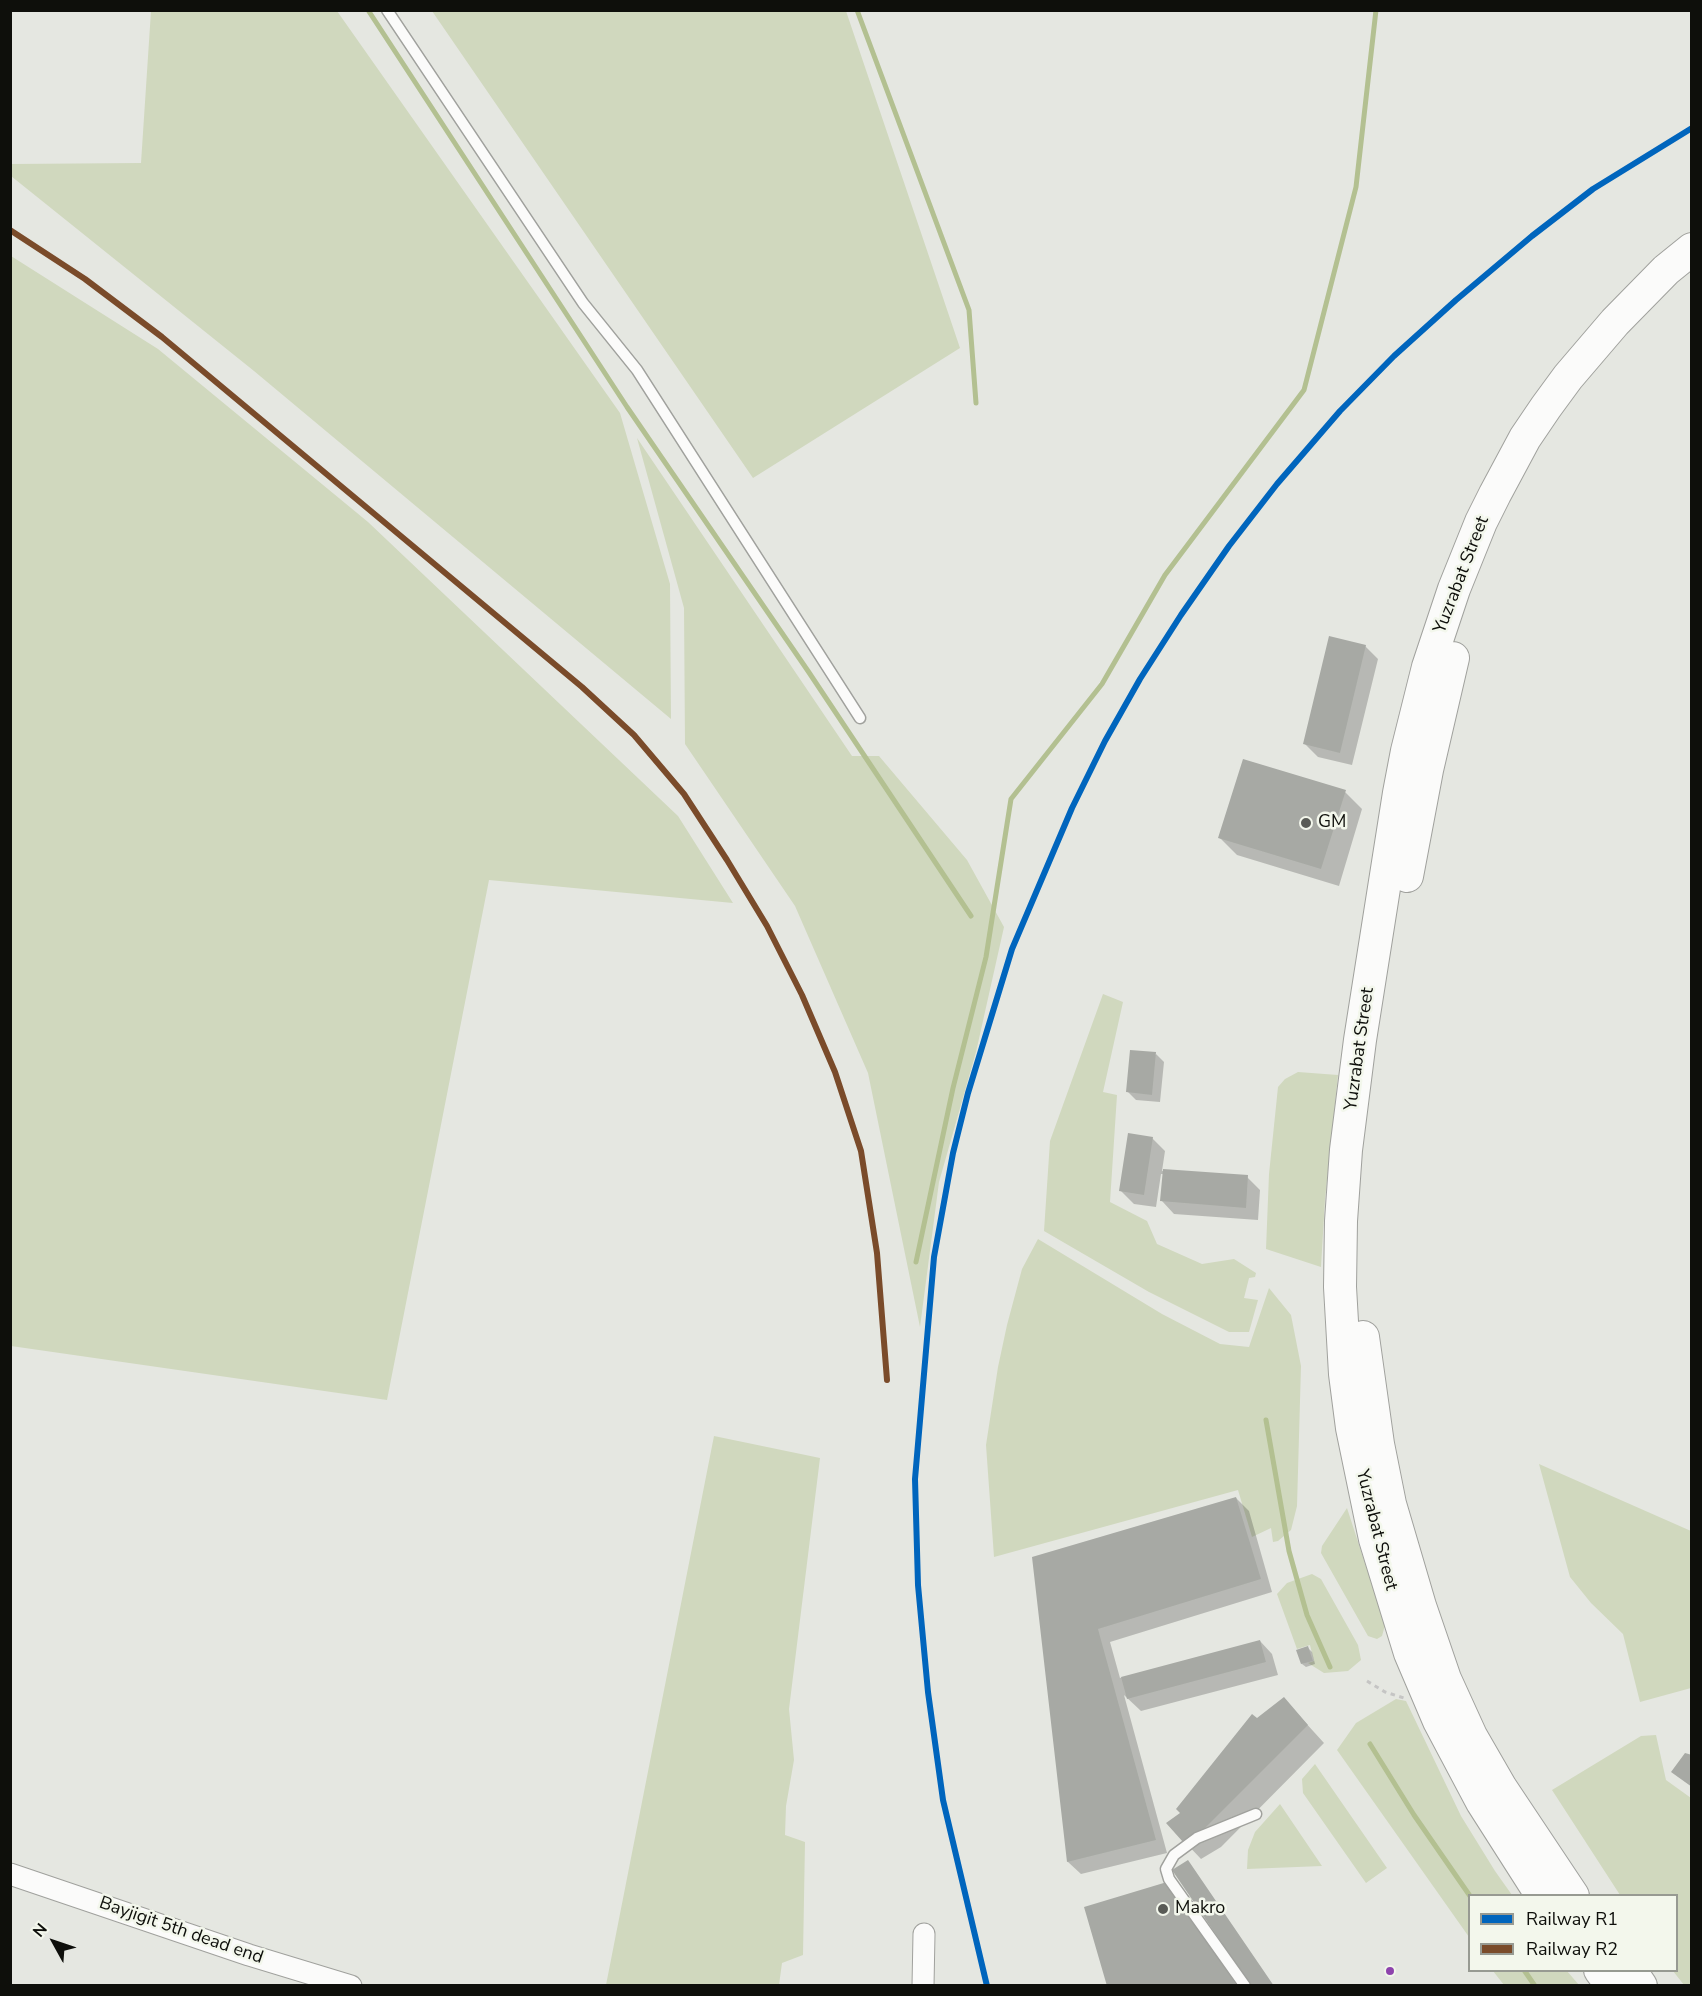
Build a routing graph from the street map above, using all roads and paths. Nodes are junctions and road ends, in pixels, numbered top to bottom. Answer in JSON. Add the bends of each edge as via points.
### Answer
{"nodes":[{"id":1,"x":387,"y":10,"type":"edge"},
{"id":2,"x":1692,"y":249,"type":"edge"},
{"id":3,"x":1692,"y":274,"type":"edge"},
{"id":4,"x":860,"y":718,"type":"dead end"},
{"id":5,"x":1422,"y":1650,"type":"junction"},
{"id":6,"x":1256,"y":1814,"type":"dead end"},
{"id":7,"x":10,"y":1874,"type":"edge"},
{"id":8,"x":1541,"y":1894,"type":"edge"},
{"id":9,"x":1572,"y":1894,"type":"edge"},
{"id":10,"x":924,"y":1934,"type":"dead end"},
{"id":11,"x":1601,"y":1972,"type":"edge"},
{"id":12,"x":1631,"y":1972,"type":"edge"},
{"id":13,"x":351,"y":1986,"type":"edge"},
{"id":14,"x":923,"y":1986,"type":"edge"},
{"id":15,"x":1245,"y":1986,"type":"edge"},
{"id":16,"x":1612,"y":1986,"type":"edge"},
{"id":17,"x":1641,"y":1986,"type":"edge"}],
"edges":[{"from":1,"to":4,"type":"lane","via":[[583,303],[638,370]]},
{"from":2,"to":5,"type":"main road","name":"Yuzrabat Street","via":[[1640,296],[1574,370],[1510,465],[1481,522],[1451,598],[1407,752],[1351,1110],[1342,1202],[1340,1287],[1345,1374],[1376,1539]]},
{"from":3,"to":5,"type":"main road","name":"Yuzrabat Street","via":[[1627,336],[1585,385],[1514,497],[1486,558],[1460,633],[1421,799],[1374,1086],[1365,1169],[1361,1269],[1364,1354],[1378,1444]]},
{"from":5,"to":8,"type":"main road","name":"Yuzrabat Street","via":[[1439,1721],[1488,1812]]},
{"from":5,"to":9,"type":"main road","name":"Yuzrabat Street","via":[[1454,1698],[1486,1762]]},
{"from":6,"to":15,"type":"lane","via":[[1197,1838],[1174,1855],[1166,1869],[1169,1879]]},
{"from":7,"to":13,"type":"street","name":"Bayjigit 5th dead end"},
{"from":10,"to":14,"type":"street"},
{"from":11,"to":16,"type":"main road"},
{"from":12,"to":17,"type":"main road"}]}
